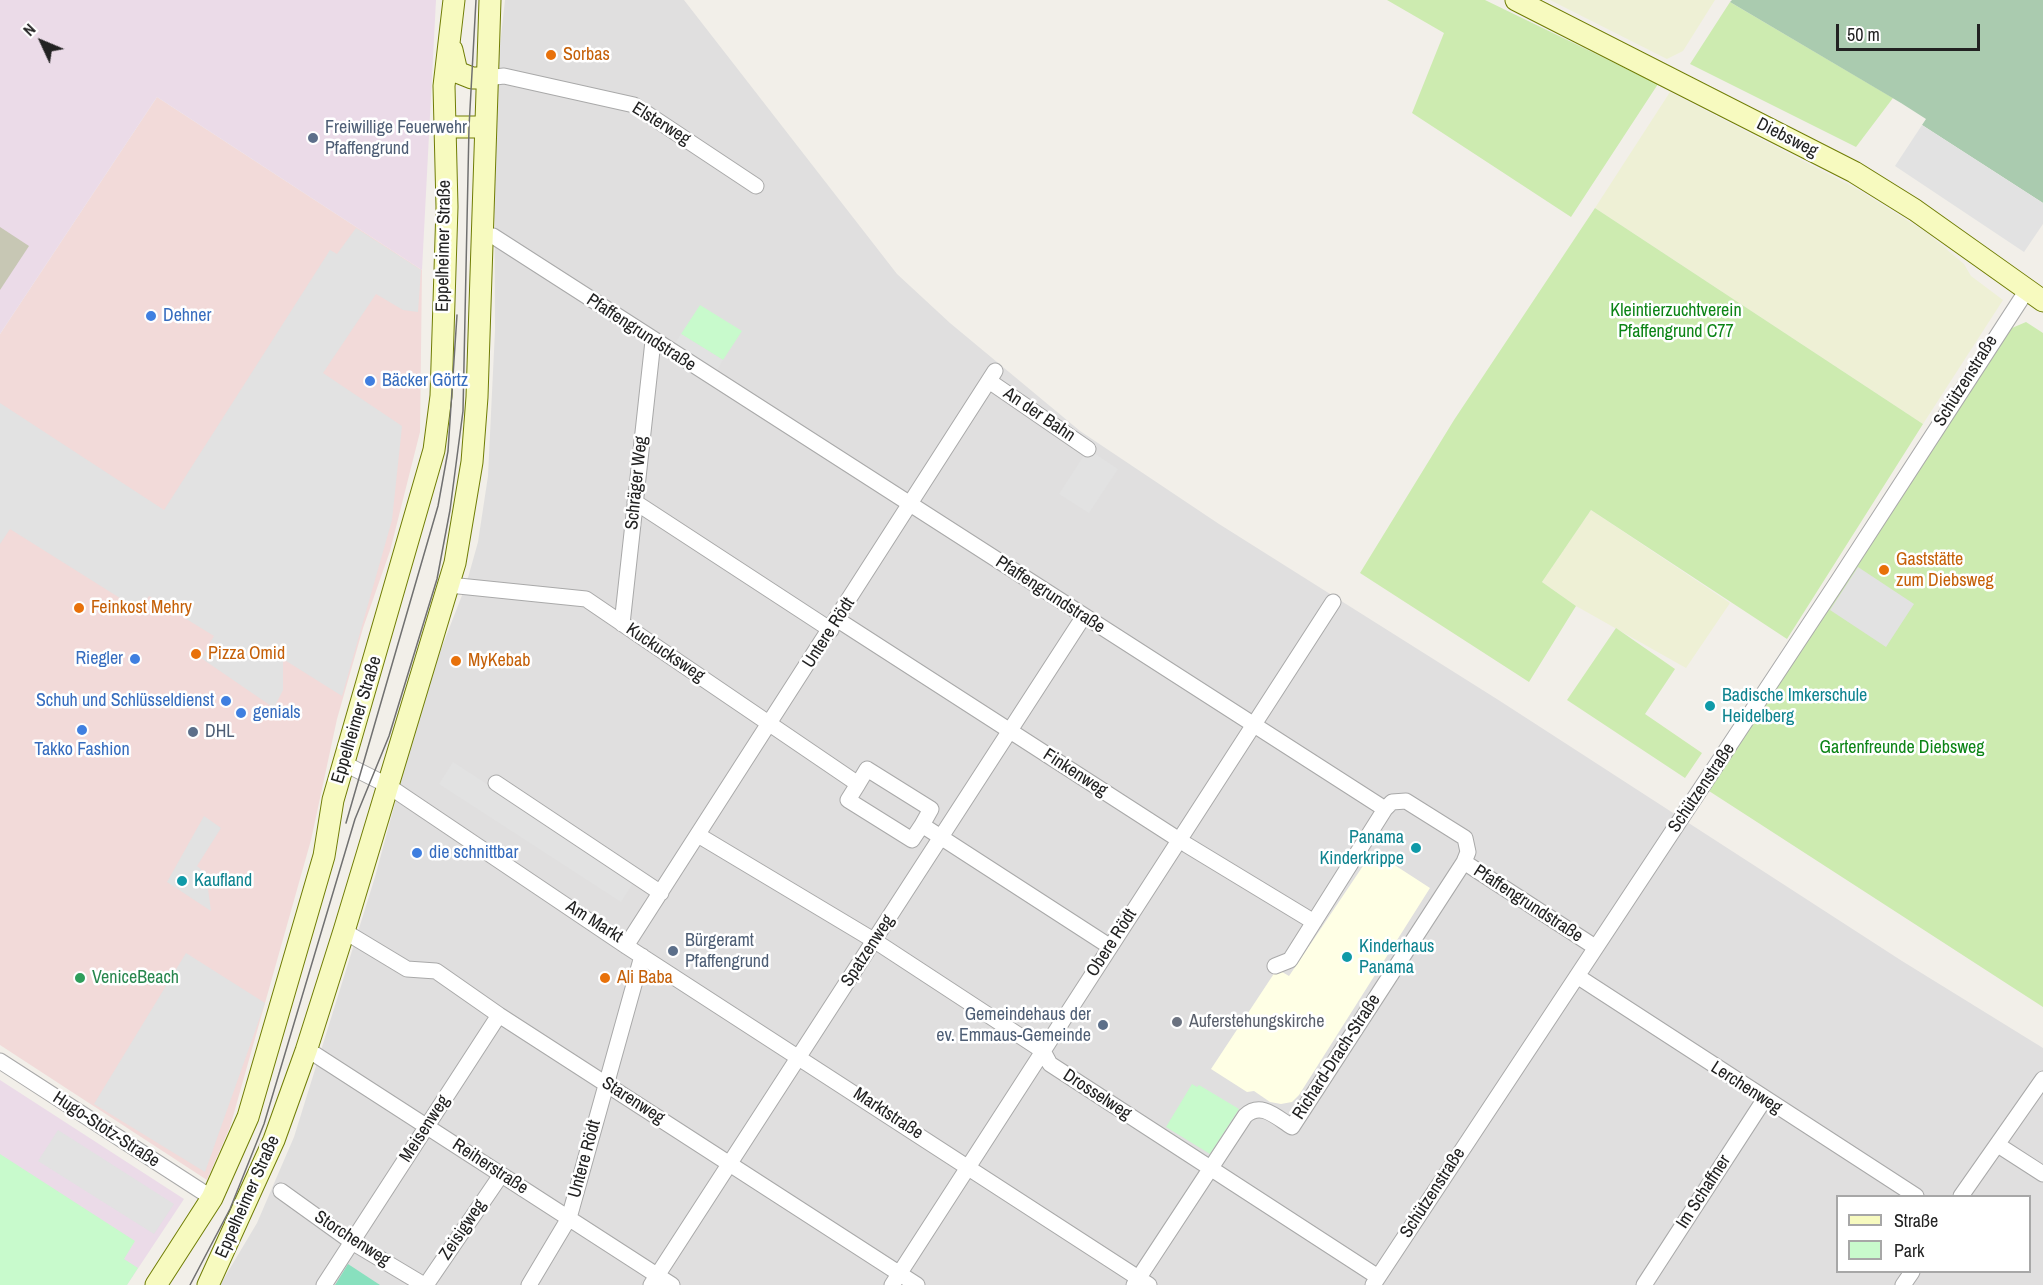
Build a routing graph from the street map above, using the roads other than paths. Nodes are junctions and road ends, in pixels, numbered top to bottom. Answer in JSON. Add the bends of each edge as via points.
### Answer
{"nodes":[{"id":1,"x":454,"y":0,"type":"edge"},
{"id":2,"x":490,"y":0,"type":"edge"},
{"id":3,"x":1516,"y":0,"type":"edge"},
{"id":4,"x":450,"y":37,"type":"junction"},
{"id":5,"x":486,"y":78,"type":"junction"},
{"id":6,"x":443,"y":127,"type":"junction"},
{"id":7,"x":484,"y":127,"type":"junction"},
{"id":8,"x":756,"y":186,"type":"dead end"},
{"id":9,"x":482,"y":236,"type":"junction"},
{"id":10,"x":2035,"y":295,"type":"edge"},
{"id":11,"x":653,"y":341,"type":"junction"},
{"id":12,"x":992,"y":376,"type":"joint"},
{"id":13,"x":1088,"y":449,"type":"dead end"},
{"id":14,"x":635,"y":502,"type":"junction"},
{"id":15,"x":911,"y":506,"type":"junction"},
{"id":16,"x":449,"y":585,"type":"junction"},
{"id":17,"x":1333,"y":602,"type":"dead end"},
{"id":18,"x":1084,"y":616,"type":"junction"},
{"id":19,"x":622,"y":624,"type":"junction"},
{"id":20,"x":834,"y":625,"type":"junction"},
{"id":21,"x":770,"y":724,"type":"junction"},
{"id":22,"x":1253,"y":725,"type":"junction"},
{"id":23,"x":1009,"y":731,"type":"junction"},
{"id":24,"x":344,"y":763,"type":"junction"},
{"id":25,"x":496,"y":783,"type":"dead end"},
{"id":26,"x":858,"y":784,"type":"junction"},
{"id":27,"x":387,"y":785,"type":"junction"},
{"id":28,"x":1385,"y":809,"type":"junction"},
{"id":29,"x":922,"y":825,"type":"junction"},
{"id":30,"x":698,"y":835,"type":"junction"},
{"id":31,"x":941,"y":836,"type":"junction"},
{"id":32,"x":1178,"y":840,"type":"junction"},
{"id":33,"x":1464,"y":862,"type":"junction"},
{"id":34,"x":661,"y":893,"type":"junction"},
{"id":35,"x":1314,"y":922,"type":"junction"},
{"id":36,"x":344,"y":932,"type":"junction"},
{"id":37,"x":875,"y":941,"type":"junction"},
{"id":38,"x":626,"y":945,"type":"junction"},
{"id":39,"x":1109,"y":946,"type":"junction"},
{"id":40,"x":1595,"y":947,"type":"junction"},
{"id":41,"x":642,"y":956,"type":"junction"},
{"id":42,"x":1275,"y":966,"type":"dead end"},
{"id":43,"x":1577,"y":976,"type":"junction"},
{"id":44,"x":499,"y":1015,"type":"junction"},
{"id":45,"x":306,"y":1051,"type":"junction"},
{"id":46,"x":1043,"y":1051,"type":"junction"},
{"id":47,"x":798,"y":1056,"type":"junction"},
{"id":48,"x":0,"y":1061,"type":"edge"},
{"id":49,"x":2043,"y":1079,"type":"edge"},
{"id":50,"x":605,"y":1083,"type":"junction"},
{"id":51,"x":1764,"y":1100,"type":"junction"},
{"id":52,"x":427,"y":1126,"type":"junction"},
{"id":53,"x":1998,"y":1145,"type":"junction"},
{"id":54,"x":729,"y":1164,"type":"junction"},
{"id":55,"x":969,"y":1166,"type":"junction"},
{"id":56,"x":1210,"y":1168,"type":"junction"},
{"id":57,"x":501,"y":1174,"type":"junction"},
{"id":58,"x":2043,"y":1174,"type":"edge"},
{"id":59,"x":281,"y":1191,"type":"dead end"},
{"id":60,"x":1913,"y":1195,"type":"edge"},
{"id":61,"x":1962,"y":1195,"type":"edge"},
{"id":62,"x":212,"y":1198,"type":"junction"},
{"id":63,"x":569,"y":1218,"type":"junction"},
{"id":64,"x":352,"y":1242,"type":"junction"},
{"id":65,"x":896,"y":1279,"type":"edge"},
{"id":66,"x":654,"y":1280,"type":"edge"},
{"id":67,"x":1376,"y":1281,"type":"edge"},
{"id":68,"x":1140,"y":1283,"type":"edge"},
{"id":69,"x":156,"y":1285,"type":"edge"},
{"id":70,"x":208,"y":1285,"type":"edge"},
{"id":71,"x":324,"y":1285,"type":"edge"},
{"id":72,"x":425,"y":1285,"type":"edge"},
{"id":73,"x":529,"y":1285,"type":"edge"},
{"id":74,"x":672,"y":1285,"type":"edge"},
{"id":75,"x":917,"y":1285,"type":"edge"},
{"id":76,"x":1644,"y":1285,"type":"edge"}],
"edges":[{"from":1,"to":4,"type":"main road","name":"Eppelheimer Straße"},
{"from":2,"to":5,"type":"main road","name":"Eppelheimer Straße"},
{"from":3,"to":10,"type":"main road","name":"Diebsweg","via":[[1854,172],[1916,210]]},
{"from":4,"to":5,"type":"main road","via":[[457,72]]},
{"from":4,"to":6,"type":"main road","name":"Eppelheimer Straße"},
{"from":5,"to":7,"type":"main road","name":"Eppelheimer Straße"},
{"from":5,"to":8,"type":"street","name":"Elsterweg","via":[[504,76],[634,105]]},
{"from":6,"to":7,"type":"main road"},
{"from":6,"to":24,"type":"main road","name":"Eppelheimer Straße","via":[[447,207],[441,396],[434,450]]},
{"from":7,"to":9,"type":"main road","name":"Eppelheimer Straße"},
{"from":9,"to":11,"type":"street","name":"Pfaffengrundstraße","via":[[493,236]]},
{"from":9,"to":16,"type":"main road","name":"Eppelheimer Straße","via":[[472,462]]},
{"from":10,"to":40,"type":"street","name":"Schützenstraße"},
{"from":11,"to":14,"type":"street","name":"Schräger Weg"},
{"from":11,"to":15,"type":"street","name":"Pfaffengrundstraße"},
{"from":12,"to":13,"type":"street","name":"An der Bahn"},
{"from":12,"to":15,"type":"street","name":"Untere Rödt"},
{"from":14,"to":19,"type":"street","name":"Schräger Weg"},
{"from":14,"to":20,"type":"street","name":"Finkenweg"},
{"from":15,"to":18,"type":"street","name":"Pfaffengrundstraße"},
{"from":15,"to":20,"type":"street","name":"Untere Rödt"},
{"from":16,"to":19,"type":"street","name":"Kuckucksweg","via":[[586,599]]},
{"from":16,"to":27,"type":"main road","name":"Eppelheimer Straße"},
{"from":17,"to":22,"type":"street","name":"Obere Rödt"},
{"from":18,"to":22,"type":"street","name":"Pfaffengrundstraße"},
{"from":18,"to":23,"type":"street","name":"Spatzenweg"},
{"from":19,"to":21,"type":"street","name":"Kuckucksweg"},
{"from":20,"to":21,"type":"street","name":"Untere Rödt"},
{"from":20,"to":23,"type":"street","name":"Finkenweg"},
{"from":21,"to":26,"type":"street","name":"Kuckucksweg"},
{"from":21,"to":30,"type":"street","name":"Untere Rödt"},
{"from":22,"to":28,"type":"street","name":"Pfaffengrundstraße"},
{"from":22,"to":32,"type":"street","name":"Obere Rödt"},
{"from":23,"to":31,"type":"street","name":"Spatzenweg"},
{"from":23,"to":32,"type":"street","name":"Finkenweg"},
{"from":24,"to":27,"type":"street","name":"Am Markt"},
{"from":24,"to":62,"type":"main road","name":"Eppelheimer Straße","via":[[324,856],[262,1076],[231,1160]]},
{"from":25,"to":34,"type":"street"},
{"from":26,"to":29,"type":"street","via":[[867,769],[931,809]]},
{"from":26,"to":29,"type":"street","via":[[848,800],[912,840]]},
{"from":27,"to":36,"type":"main road","name":"Eppelheimer Straße"},
{"from":27,"to":38,"type":"street","name":"Am Markt"},
{"from":28,"to":33,"type":"street","name":"Pfaffengrundstraße","via":[[1392,802],[1406,801],[1465,838],[1468,852]]},
{"from":28,"to":35,"type":"street"},
{"from":29,"to":31,"type":"street"},
{"from":30,"to":34,"type":"street","name":"Untere Rödt"},
{"from":30,"to":37,"type":"street","name":"Drosselweg"},
{"from":31,"to":37,"type":"street","name":"Spatzenweg"},
{"from":31,"to":39,"type":"street"},
{"from":32,"to":35,"type":"street","name":"Finkenweg"},
{"from":32,"to":39,"type":"street","name":"Obere Rödt"},
{"from":33,"to":40,"type":"street","name":"Pfaffengrundstraße"},
{"from":33,"to":56,"type":"street","name":"Richard-Drach-Straße","via":[[1292,1127],[1264,1109],[1251,1110]]},
{"from":34,"to":38,"type":"street","name":"Am Markt"},
{"from":35,"to":42,"type":"street","via":[[1290,960]]},
{"from":36,"to":44,"type":"street","name":"Starenweg","via":[[407,969],[436,971]]},
{"from":36,"to":45,"type":"main road","name":"Eppelheimer Straße"},
{"from":37,"to":46,"type":"street","name":"Drosselweg"},
{"from":37,"to":47,"type":"street","name":"Spatzenweg"},
{"from":38,"to":41,"type":"street","name":"Marktstraße"},
{"from":39,"to":46,"type":"street","name":"Obere Rödt"},
{"from":40,"to":43,"type":"street","name":"Schützenstraße"},
{"from":41,"to":47,"type":"street","name":"Marktstraße"},
{"from":41,"to":50,"type":"street","name":"Untere Rödt"},
{"from":43,"to":51,"type":"street","name":"Lerchenweg"},
{"from":43,"to":67,"type":"street","name":"Schützenstraße"},
{"from":44,"to":50,"type":"street","name":"Starenweg"},
{"from":44,"to":52,"type":"street","name":"Meisenweg"},
{"from":45,"to":52,"type":"street","name":"Reiherstraße"},
{"from":45,"to":70,"type":"main road","name":"Eppelheimer Straße","via":[[270,1150]]},
{"from":46,"to":55,"type":"street","name":"Obere Rödt"},
{"from":46,"to":56,"type":"street","name":"Drosselweg","via":[[1050,1064]]},
{"from":47,"to":54,"type":"street","name":"Spatzenweg"},
{"from":47,"to":55,"type":"street","name":"Marktstraße"},
{"from":48,"to":62,"type":"street","name":"Hugo-Stotz-Straße"},
{"from":49,"to":53,"type":"street"},
{"from":50,"to":54,"type":"street","name":"Starenweg"},
{"from":50,"to":63,"type":"street","name":"Untere Rödt"},
{"from":51,"to":60,"type":"street","name":"Lerchenweg"},
{"from":51,"to":76,"type":"street","name":"Im Schaffner"},
{"from":52,"to":57,"type":"street","name":"Reiherstraße"},
{"from":52,"to":64,"type":"street","name":"Meisenweg"},
{"from":53,"to":58,"type":"street"},
{"from":53,"to":61,"type":"street"},
{"from":54,"to":65,"type":"street","name":"Starenweg"},
{"from":54,"to":66,"type":"street","name":"Spatzenweg"},
{"from":55,"to":65,"type":"street","name":"Obere Rödt"},
{"from":55,"to":68,"type":"street","name":"Marktstraße"},
{"from":56,"to":67,"type":"street","name":"Drosselweg"},
{"from":56,"to":68,"type":"street","name":"Richard-Drach-Straße"},
{"from":57,"to":63,"type":"street","name":"Reiherstraße"},
{"from":57,"to":72,"type":"street","name":"Zeisigweg"},
{"from":59,"to":64,"type":"street","name":"Storchenweg"},
{"from":62,"to":69,"type":"main road","name":"Eppelheimer Straße"},
{"from":63,"to":66,"type":"street","name":"Reiherstraße"},
{"from":63,"to":73,"type":"street","name":"Untere Rödt"},
{"from":64,"to":71,"type":"street","name":"Meisenweg"},
{"from":64,"to":72,"type":"street","name":"Storchenweg"},
{"from":65,"to":75,"type":"street","name":"Starenweg"},
{"from":66,"to":74,"type":"street","name":"Reiherstraße"}]}
